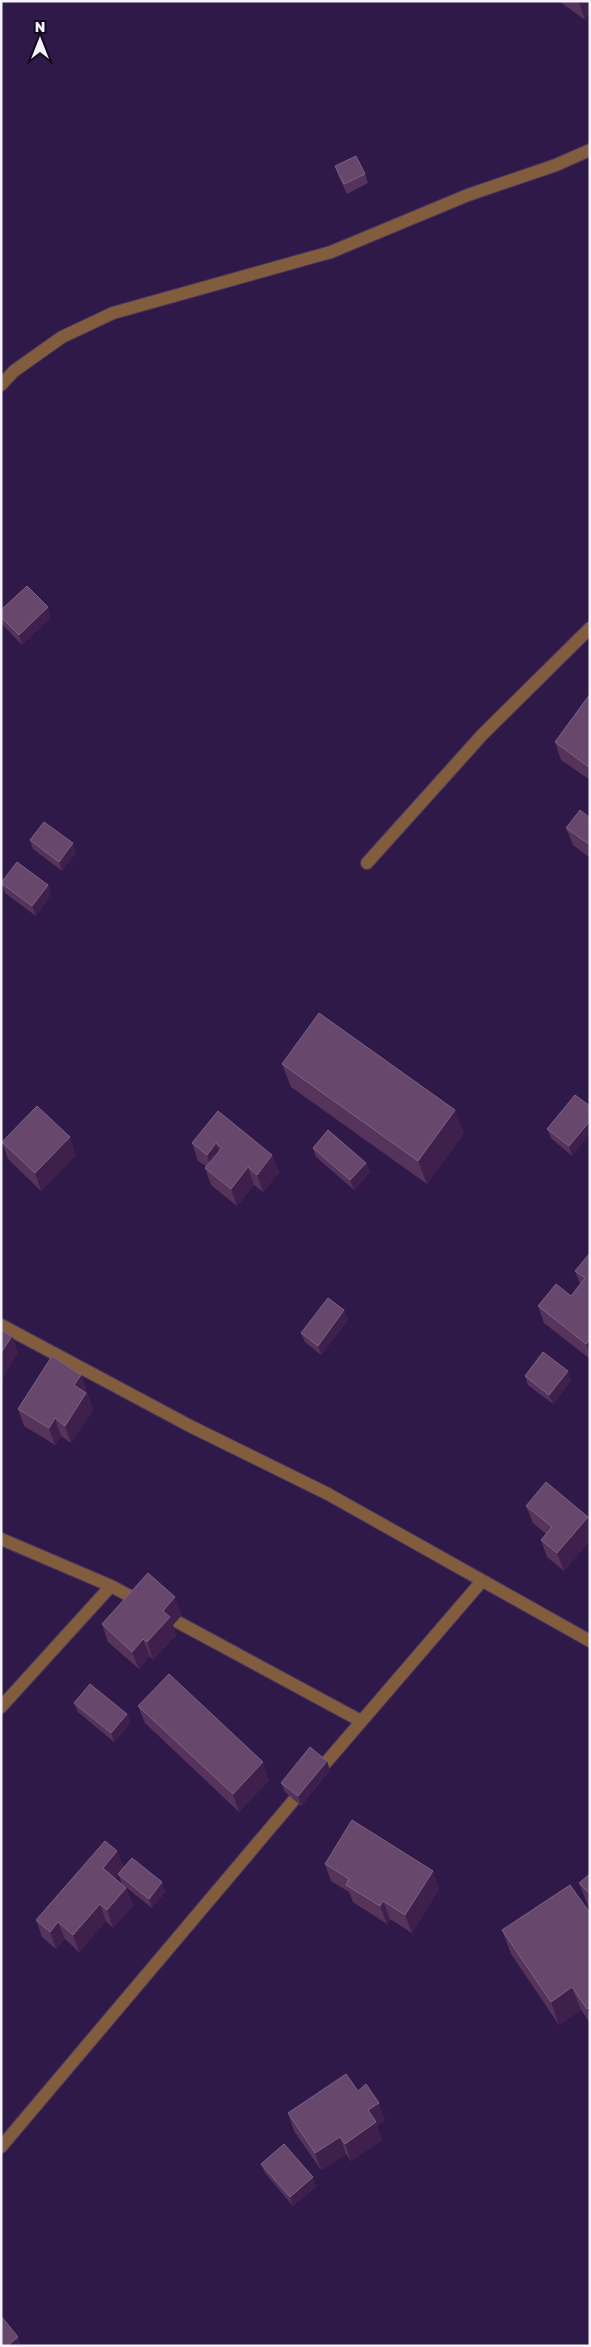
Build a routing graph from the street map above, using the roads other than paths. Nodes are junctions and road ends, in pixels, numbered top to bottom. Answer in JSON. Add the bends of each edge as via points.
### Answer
{"nodes":[{"id":1,"x":590,"y":150,"type":"edge"},
{"id":2,"x":1,"y":385,"type":"edge"},
{"id":3,"x":590,"y":628,"type":"edge"},
{"id":4,"x":367,"y":862,"type":"dead end"},
{"id":5,"x":1,"y":1325,"type":"edge"},
{"id":6,"x":1,"y":1539,"type":"edge"},
{"id":7,"x":482,"y":1581,"type":"junction"},
{"id":8,"x":112,"y":1586,"type":"junction"},
{"id":9,"x":590,"y":1641,"type":"edge"},
{"id":10,"x":1,"y":1707,"type":"edge"},
{"id":11,"x":361,"y":1721,"type":"junction"},
{"id":12,"x":1,"y":2147,"type":"edge"}],
"edges":[{"from":1,"to":2,"type":"street","via":[[468,195],[331,252],[113,313],[62,337],[14,371]]},
{"from":3,"to":4,"type":"street","via":[[482,735]]},
{"from":5,"to":7,"type":"street","via":[[190,1426],[328,1494]]},
{"from":6,"to":8,"type":"street"},
{"from":7,"to":9,"type":"street"},
{"from":7,"to":11,"type":"street"},
{"from":8,"to":10,"type":"street"},
{"from":8,"to":11,"type":"street"},
{"from":11,"to":12,"type":"street"}]}
